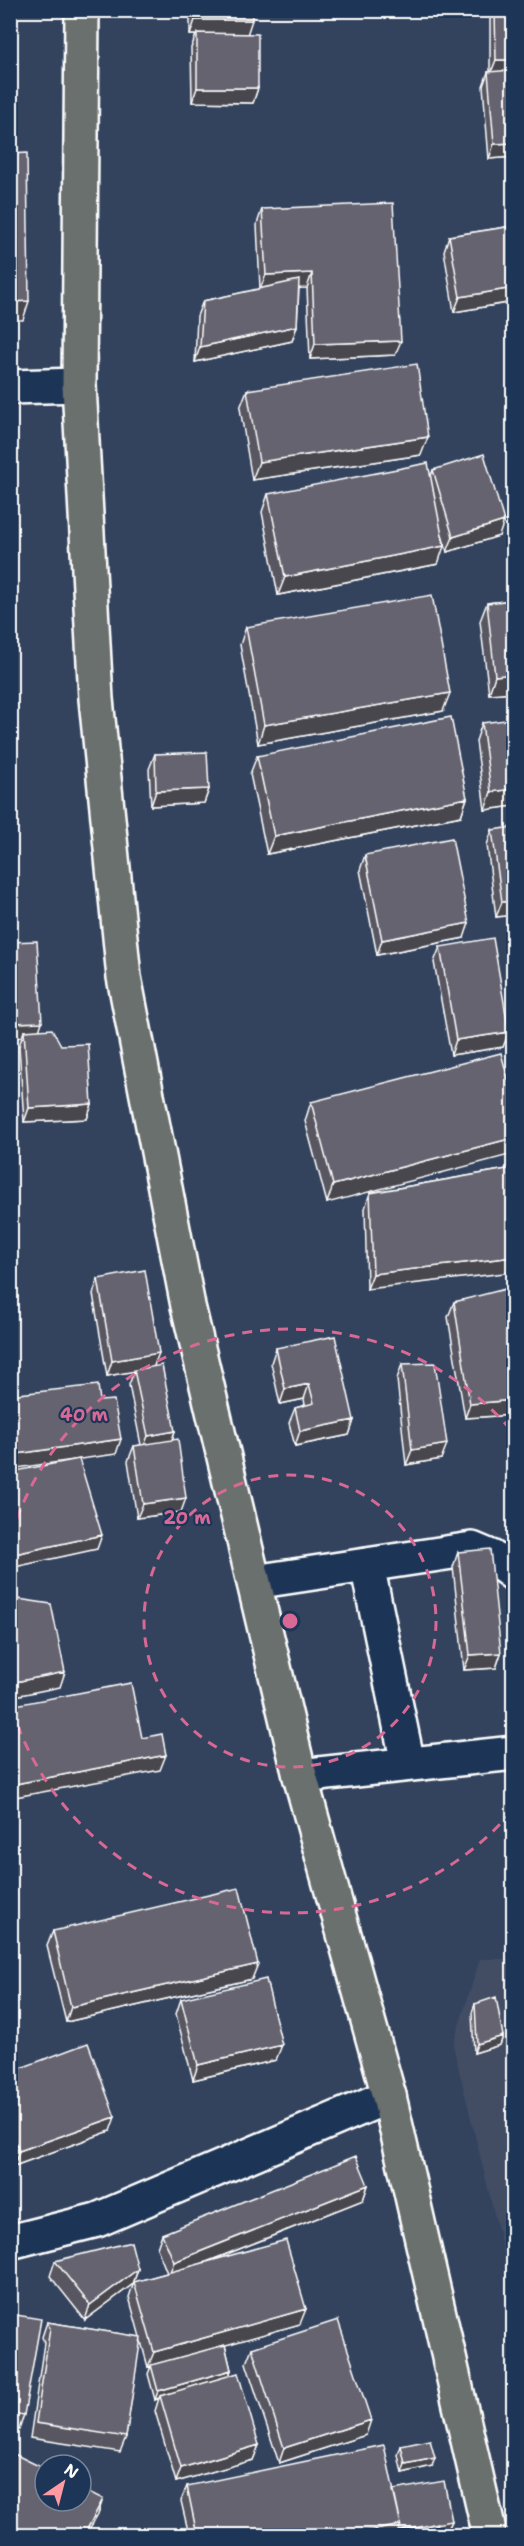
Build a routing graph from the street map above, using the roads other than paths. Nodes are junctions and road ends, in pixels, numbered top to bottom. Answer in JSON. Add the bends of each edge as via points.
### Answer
{"nodes":[{"id":1,"x":82,"y":10,"type":"edge"},
{"id":2,"x":79,"y":385,"type":"junction"},
{"id":3,"x":10,"y":387,"type":"edge"},
{"id":4,"x":367,"y":1565,"type":"junction"},
{"id":5,"x":513,"y":1574,"type":"edge"},
{"id":6,"x":254,"y":1582,"type":"junction"},
{"id":7,"x":513,"y":1753,"type":"edge"},
{"id":8,"x":408,"y":1764,"type":"junction"},
{"id":9,"x":300,"y":1776,"type":"junction"},
{"id":10,"x":389,"y":2096,"type":"junction"},
{"id":11,"x":10,"y":2242,"type":"edge"},
{"id":12,"x":490,"y":2535,"type":"edge"}],
"edges":[{"from":1,"to":2,"type":"main road"},
{"from":2,"to":3,"type":"street"},
{"from":2,"to":6,"type":"main road","via":[[96,699],[124,976],[188,1306]]},
{"from":4,"to":5,"type":"street","via":[[472,1549],[491,1557]]},
{"from":4,"to":6,"type":"street"},
{"from":4,"to":8,"type":"street"},
{"from":6,"to":9,"type":"main road"},
{"from":7,"to":8,"type":"street"},
{"from":8,"to":9,"type":"street"},
{"from":9,"to":10,"type":"main road"},
{"from":10,"to":11,"type":"street","via":[[97,2220]]},
{"from":10,"to":12,"type":"main road"}]}
